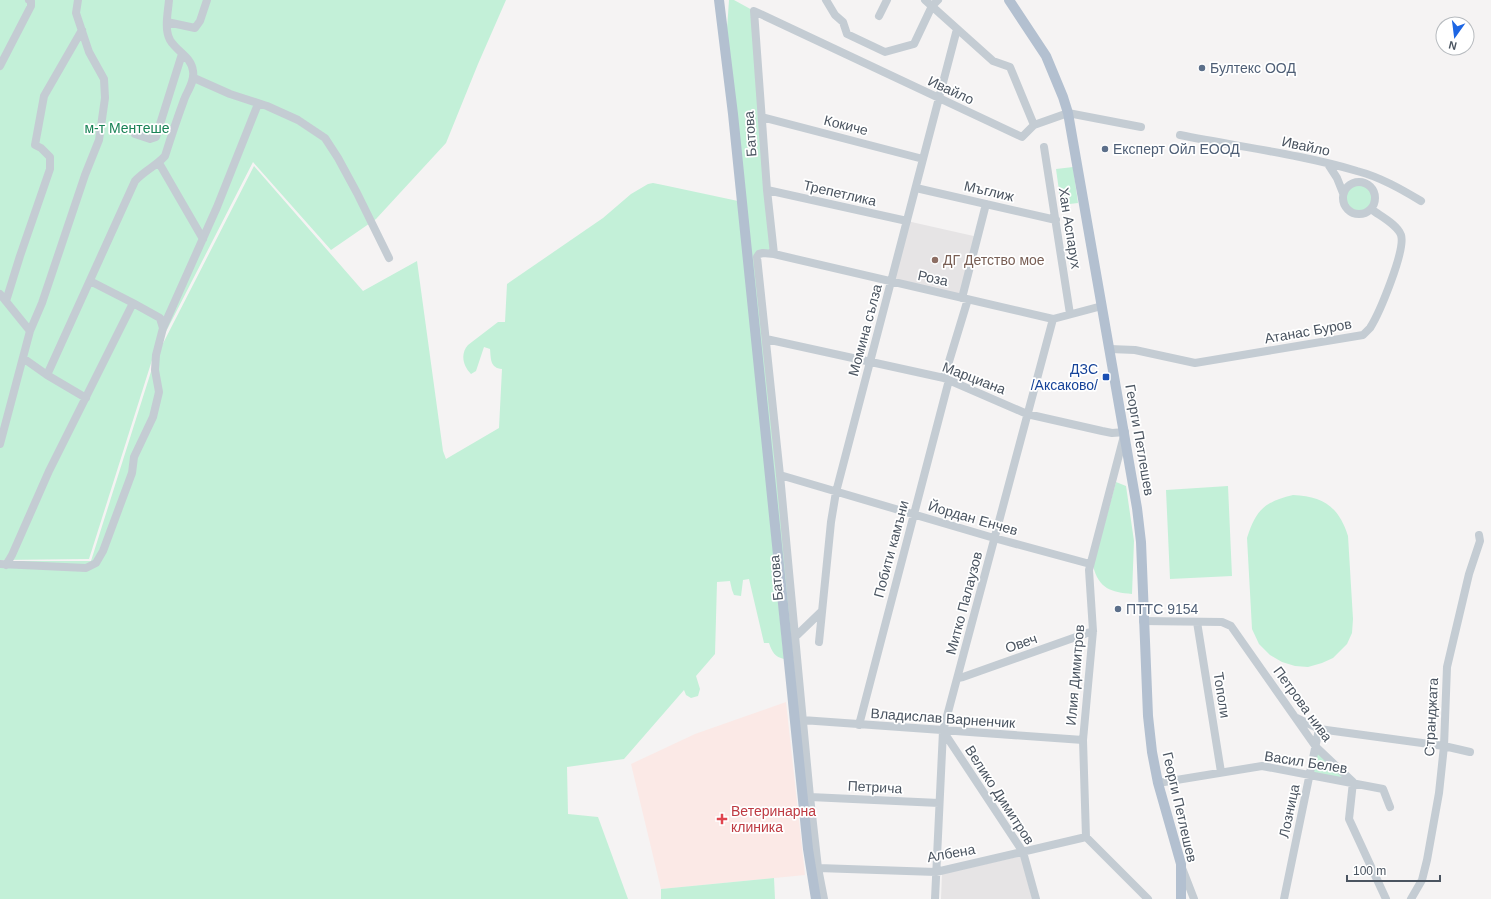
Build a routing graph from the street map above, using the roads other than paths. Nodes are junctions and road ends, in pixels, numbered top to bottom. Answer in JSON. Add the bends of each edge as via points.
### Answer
{"nodes":[{"id":1,"x":29,"y":0,"type":"edge"},
{"id":2,"x":78,"y":0,"type":"edge"},
{"id":3,"x":169,"y":0,"type":"edge"},
{"id":4,"x":207,"y":0,"type":"edge"},
{"id":5,"x":719,"y":0,"type":"edge"},
{"id":6,"x":826,"y":0,"type":"edge"},
{"id":7,"x":887,"y":0,"type":"edge"},
{"id":8,"x":925,"y":0,"type":"edge"},
{"id":9,"x":938,"y":0,"type":"edge"},
{"id":10,"x":1009,"y":0,"type":"edge"},
{"id":11,"x":932,"y":6,"type":"junction"},
{"id":12,"x":754,"y":11,"type":"joint"},
{"id":13,"x":879,"y":16,"type":"dead end"},
{"id":14,"x":167,"y":22,"type":"junction"},
{"id":15,"x":957,"y":29,"type":"junction"},
{"id":16,"x":82,"y":30,"type":"junction"},
{"id":17,"x":182,"y":54,"type":"junction"},
{"id":18,"x":0,"y":66,"type":"edge"},
{"id":19,"x":194,"y":78,"type":"junction"},
{"id":20,"x":939,"y":98,"type":"junction"},
{"id":21,"x":258,"y":104,"type":"junction"},
{"id":22,"x":1068,"y":113,"type":"junction"},
{"id":23,"x":762,"y":117,"type":"junction"},
{"id":24,"x":1034,"y":125,"type":"junction"},
{"id":25,"x":1141,"y":127,"type":"dead end"},
{"id":26,"x":135,"y":134,"type":"dead end"},
{"id":27,"x":1180,"y":135,"type":"dead end"},
{"id":28,"x":1044,"y":147,"type":"dead end"},
{"id":29,"x":923,"y":159,"type":"junction"},
{"id":30,"x":159,"y":163,"type":"junction"},
{"id":31,"x":1328,"y":164,"type":"junction"},
{"id":32,"x":1358,"y":171,"type":"junction"},
{"id":33,"x":1380,"y":179,"type":"junction"},
{"id":34,"x":916,"y":188,"type":"junction"},
{"id":35,"x":767,"y":190,"type":"junction"},
{"id":36,"x":1345,"y":191,"type":"junction"},
{"id":37,"x":1375,"y":197,"type":"junction"},
{"id":38,"x":1421,"y":201,"type":"dead end"},
{"id":39,"x":986,"y":204,"type":"junction"},
{"id":40,"x":1371,"y":209,"type":"junction"},
{"id":41,"x":1056,"y":220,"type":"junction"},
{"id":42,"x":907,"y":221,"type":"junction"},
{"id":43,"x":203,"y":240,"type":"junction"},
{"id":44,"x":759,"y":254,"type":"joint"},
{"id":45,"x":774,"y":254,"type":"junction"},
{"id":46,"x":389,"y":258,"type":"dead end"},
{"id":47,"x":90,"y":281,"type":"junction"},
{"id":48,"x":891,"y":283,"type":"junction"},
{"id":49,"x":0,"y":294,"type":"edge"},
{"id":50,"x":965,"y":298,"type":"junction"},
{"id":51,"x":6,"y":301,"type":"junction"},
{"id":52,"x":133,"y":302,"type":"junction"},
{"id":53,"x":1102,"y":306,"type":"junction"},
{"id":54,"x":1070,"y":314,"type":"junction"},
{"id":55,"x":1053,"y":319,"type":"junction"},
{"id":56,"x":163,"y":328,"type":"junction"},
{"id":57,"x":30,"y":331,"type":"junction"},
{"id":58,"x":766,"y":339,"type":"junction"},
{"id":59,"x":1110,"y":350,"type":"junction"},
{"id":60,"x":23,"y":358,"type":"junction"},
{"id":61,"x":870,"y":362,"type":"junction"},
{"id":62,"x":47,"y":375,"type":"junction"},
{"id":63,"x":947,"y":379,"type":"junction"},
{"id":64,"x":86,"y":398,"type":"junction"},
{"id":65,"x":1027,"y":414,"type":"junction"},
{"id":66,"x":1125,"y":432,"type":"junction"},
{"id":67,"x":0,"y":444,"type":"edge"},
{"id":68,"x":780,"y":475,"type":"junction"},
{"id":69,"x":836,"y":492,"type":"junction"},
{"id":70,"x":914,"y":515,"type":"junction"},
{"id":71,"x":1478,"y":536,"type":"dead end"},
{"id":72,"x":994,"y":538,"type":"junction"},
{"id":73,"x":1090,"y":564,"type":"junction"},
{"id":74,"x":3,"y":565,"type":"edge"},
{"id":75,"x":821,"y":612,"type":"junction"},
{"id":76,"x":1143,"y":621,"type":"junction"},
{"id":77,"x":1198,"y":622,"type":"junction"},
{"id":78,"x":1093,"y":631,"type":"junction"},
{"id":79,"x":794,"y":638,"type":"junction"},
{"id":80,"x":819,"y":642,"type":"dead end"},
{"id":81,"x":958,"y":678,"type":"junction"},
{"id":82,"x":1296,"y":718,"type":"junction"},
{"id":83,"x":802,"y":720,"type":"junction"},
{"id":84,"x":859,"y":725,"type":"junction"},
{"id":85,"x":1319,"y":729,"type":"junction"},
{"id":86,"x":943,"y":731,"type":"junction"},
{"id":87,"x":1082,"y":740,"type":"junction"},
{"id":88,"x":1444,"y":746,"type":"junction"},
{"id":89,"x":1316,"y":747,"type":"junction"},
{"id":90,"x":1470,"y":752,"type":"dead end"},
{"id":91,"x":1221,"y":772,"type":"junction"},
{"id":92,"x":1310,"y":774,"type":"junction"},
{"id":93,"x":1353,"y":782,"type":"junction"},
{"id":94,"x":1158,"y":783,"type":"junction"},
{"id":95,"x":810,"y":797,"type":"junction"},
{"id":96,"x":939,"y":803,"type":"junction"},
{"id":97,"x":1390,"y":807,"type":"dead end"},
{"id":98,"x":1086,"y":837,"type":"junction"},
{"id":99,"x":1023,"y":852,"type":"junction"},
{"id":100,"x":1181,"y":864,"type":"junction"},
{"id":101,"x":818,"y":868,"type":"junction"},
{"id":102,"x":936,"y":872,"type":"junction"},
{"id":103,"x":816,"y":899,"type":"edge"},
{"id":104,"x":824,"y":899,"type":"edge"},
{"id":105,"x":935,"y":899,"type":"edge"},
{"id":106,"x":1036,"y":899,"type":"edge"},
{"id":107,"x":1148,"y":899,"type":"edge"},
{"id":108,"x":1181,"y":899,"type":"edge"},
{"id":109,"x":1194,"y":899,"type":"edge"},
{"id":110,"x":1284,"y":899,"type":"edge"},
{"id":111,"x":1386,"y":899,"type":"edge"},
{"id":112,"x":1411,"y":899,"type":"edge"}],
"edges":[{"from":1,"to":18,"type":"street","via":[[31,6]]},
{"from":2,"to":16,"type":"street","via":[[76,13]]},
{"from":3,"to":14,"type":"street"},
{"from":4,"to":14,"type":"street","via":[[196,28]]},
{"from":5,"to":103,"type":"main road","via":[[733,114],[808,849]]},
{"from":6,"to":11,"type":"street","via":[[835,15],[843,22],[847,34],[888,52],[914,44]]},
{"from":7,"to":13,"type":"street"},
{"from":8,"to":11,"type":"street"},
{"from":9,"to":11,"type":"street"},
{"from":10,"to":22,"type":"main road","name":"Георги Петлешев","via":[[1046,56]]},
{"from":11,"to":15,"type":"street"},
{"from":12,"to":20,"type":"street","name":"Ивайло"},
{"from":12,"to":23,"type":"street","name":"Батова"},
{"from":14,"to":17,"type":"street","via":[[170,40]]},
{"from":15,"to":20,"type":"street","name":"Момина сълза"},
{"from":15,"to":24,"type":"street","via":[[993,61],[1010,68]]},
{"from":16,"to":51,"type":"street","via":[[44,96],[35,145],[50,157],[50,169]]},
{"from":16,"to":57,"type":"street","via":[[89,52],[104,79],[105,98],[99,140]]},
{"from":17,"to":19,"type":"street","via":[[191,63]]},
{"from":17,"to":26,"type":"street","via":[[156,137],[150,140]]},
{"from":19,"to":21,"type":"street"},
{"from":19,"to":30,"type":"street","via":[[184,99],[165,156]]},
{"from":20,"to":24,"type":"street","name":"Ивайло","via":[[1022,137]]},
{"from":20,"to":29,"type":"street","name":"Момина сълза"},
{"from":21,"to":43,"type":"street"},
{"from":21,"to":46,"type":"street","via":[[298,120],[325,138],[357,193]]},
{"from":22,"to":24,"type":"street","name":"Ивайло"},
{"from":22,"to":25,"type":"street"},
{"from":22,"to":53,"type":"main road","name":"Георги Петлешев"},
{"from":23,"to":29,"type":"street","name":"Кокиче"},
{"from":23,"to":35,"type":"street","name":"Батова"},
{"from":27,"to":31,"type":"street","name":"Ивайло"},
{"from":28,"to":41,"type":"street","name":"Хан Аспарух"},
{"from":29,"to":34,"type":"street","name":"Момина сълза"},
{"from":30,"to":43,"type":"street"},
{"from":30,"to":47,"type":"street","via":[[142,173],[135,181]]},
{"from":31,"to":32,"type":"street","name":"Ивайло"},
{"from":31,"to":36,"type":"street"},
{"from":32,"to":33,"type":"street","name":"Ивайло"},
{"from":32,"to":36,"type":"street","via":[[1351,176]]},
{"from":33,"to":37,"type":"street"},
{"from":33,"to":38,"type":"street","name":"Ивайло"},
{"from":34,"to":39,"type":"street","name":"Мъглиж"},
{"from":34,"to":42,"type":"street","name":"Момина сълза"},
{"from":35,"to":42,"type":"street","name":"Трепетлика"},
{"from":35,"to":45,"type":"street","name":"Батова"},
{"from":36,"to":37,"type":"street","via":[[1351,184],[1361,182],[1371,187]]},
{"from":36,"to":40,"type":"street","via":[[1344,204],[1351,212],[1361,214]]},
{"from":37,"to":40,"type":"street"},
{"from":39,"to":41,"type":"street","name":"Мъглиж"},
{"from":39,"to":50,"type":"street","name":"Побити камъни"},
{"from":40,"to":59,"type":"street","name":"Атанас Буров","via":[[1398,229],[1402,245],[1391,284],[1370,328],[1363,334],[1195,363],[1135,350]]},
{"from":41,"to":54,"type":"street","name":"Хан Аспарух"},
{"from":42,"to":48,"type":"street","name":"Момина сълза"},
{"from":43,"to":56,"type":"street"},
{"from":44,"to":45,"type":"street","name":"Роза"},
{"from":44,"to":58,"type":"street","name":"Батова","via":[[757,256]]},
{"from":45,"to":48,"type":"street","name":"Роза"},
{"from":47,"to":52,"type":"street"},
{"from":47,"to":62,"type":"street"},
{"from":48,"to":50,"type":"street","name":"Роза"},
{"from":48,"to":61,"type":"street","name":"Момина сълза"},
{"from":49,"to":51,"type":"street"},
{"from":50,"to":55,"type":"street","name":"Роза"},
{"from":50,"to":63,"type":"street","name":"Побити камъни"},
{"from":51,"to":57,"type":"street"},
{"from":52,"to":56,"type":"street","via":[[160,318]]},
{"from":52,"to":64,"type":"street"},
{"from":53,"to":54,"type":"street","name":"Роза"},
{"from":53,"to":59,"type":"main road","name":"Георги Петлешев"},
{"from":54,"to":55,"type":"street","name":"Роза"},
{"from":55,"to":65,"type":"street","name":"Митко Палаузов"},
{"from":56,"to":74,"type":"street","via":[[156,355],[159,392],[153,417],[134,457],[132,473],[103,552],[96,563],[86,568]]},
{"from":57,"to":60,"type":"street"},
{"from":58,"to":61,"type":"street","name":"Марциана"},
{"from":58,"to":68,"type":"street","name":"Батова"},
{"from":59,"to":66,"type":"main road","name":"Георги Петлешев"},
{"from":60,"to":62,"type":"street"},
{"from":60,"to":67,"type":"street"},
{"from":61,"to":63,"type":"street","name":"Марциана"},
{"from":61,"to":69,"type":"street","name":"Момина сълза"},
{"from":62,"to":64,"type":"street"},
{"from":63,"to":65,"type":"street","name":"Марциана"},
{"from":63,"to":70,"type":"street","name":"Побити камъни"},
{"from":64,"to":74,"type":"street","via":[[49,471],[12,554]]},
{"from":65,"to":66,"type":"street","name":"Марциана","via":[[1102,431]]},
{"from":65,"to":72,"type":"street","name":"Митко Палаузов"},
{"from":66,"to":73,"type":"street","name":"Илия Димитров"},
{"from":66,"to":76,"type":"main road","name":"Георги Петлешев","via":[[1141,542]]},
{"from":68,"to":69,"type":"street","name":"Йордан Енчев"},
{"from":68,"to":79,"type":"street","name":"Батова"},
{"from":69,"to":70,"type":"street","name":"Йордан Енчев"},
{"from":69,"to":75,"type":"street","name":"Момина сълза"},
{"from":70,"to":72,"type":"street","name":"Йордан Енчев"},
{"from":70,"to":84,"type":"street","name":"Побити камъни"},
{"from":71,"to":88,"type":"street","name":"Странджата","via":[[1480,541],[1469,574],[1447,667]]},
{"from":72,"to":73,"type":"street","name":"Йордан Енчев"},
{"from":72,"to":81,"type":"street","name":"Митко Палаузов"},
{"from":73,"to":78,"type":"street","name":"Илия Димитров"},
{"from":75,"to":79,"type":"street"},
{"from":75,"to":80,"type":"street","name":"Момина сълза"},
{"from":76,"to":77,"type":"street","name":"Петрова нива"},
{"from":76,"to":94,"type":"main road","name":"Георги Петлешев","via":[[1148,716]]},
{"from":77,"to":82,"type":"street","name":"Петрова нива","via":[[1222,622],[1231,626]]},
{"from":77,"to":91,"type":"street","name":"Тополи"},
{"from":78,"to":81,"type":"street","name":"Овеч"},
{"from":78,"to":87,"type":"street","name":"Илия Димитров"},
{"from":79,"to":83,"type":"street","name":"Батова"},
{"from":81,"to":86,"type":"street","name":"Митко Палаузов"},
{"from":82,"to":85,"type":"street"},
{"from":82,"to":89,"type":"street","name":"Петрова нива"},
{"from":83,"to":84,"type":"street","name":"Владислав Варненчик"},
{"from":83,"to":95,"type":"street","name":"Батова"},
{"from":84,"to":86,"type":"street","name":"Владислав Варненчик"},
{"from":85,"to":88,"type":"street"},
{"from":85,"to":89,"type":"street","name":"Лозница"},
{"from":86,"to":87,"type":"street","name":"Владислав Варненчик"},
{"from":86,"to":96,"type":"street","name":"Митко Палаузов"},
{"from":86,"to":99,"type":"street","name":"Велико Димитров"},
{"from":87,"to":98,"type":"street","name":"Илия Димитров"},
{"from":88,"to":90,"type":"street"},
{"from":88,"to":112,"type":"street","name":"Странджата","via":[[1439,794],[1427,860],[1422,880]]},
{"from":89,"to":92,"type":"street","name":"Лозница"},
{"from":89,"to":93,"type":"street","name":"Петрова нива"},
{"from":91,"to":92,"type":"street","name":"Васил Белев","via":[[1262,766]]},
{"from":91,"to":94,"type":"street","name":"Васил Белев"},
{"from":92,"to":93,"type":"street","name":"Васил Белев"},
{"from":92,"to":110,"type":"street","name":"Лозница"},
{"from":93,"to":97,"type":"street","name":"Васил Белев","via":[[1383,789]]},
{"from":93,"to":111,"type":"street","via":[[1349,819]]},
{"from":94,"to":100,"type":"main road","name":"Георги Петлешев"},
{"from":95,"to":96,"type":"street","name":"Петрича"},
{"from":95,"to":101,"type":"street","name":"Батова"},
{"from":96,"to":102,"type":"street","name":"Митко Палаузов"},
{"from":98,"to":99,"type":"street","name":"Албена"},
{"from":98,"to":107,"type":"street"},
{"from":99,"to":102,"type":"street","name":"Албена"},
{"from":99,"to":106,"type":"street","name":"Велико Димитров"},
{"from":100,"to":108,"type":"main road","name":"Георги Петлешев"},
{"from":100,"to":109,"type":"street"},
{"from":101,"to":102,"type":"street","name":"Албена"},
{"from":101,"to":104,"type":"street","name":"Батова"},
{"from":102,"to":105,"type":"street","name":"Митко Палаузов"}]}
